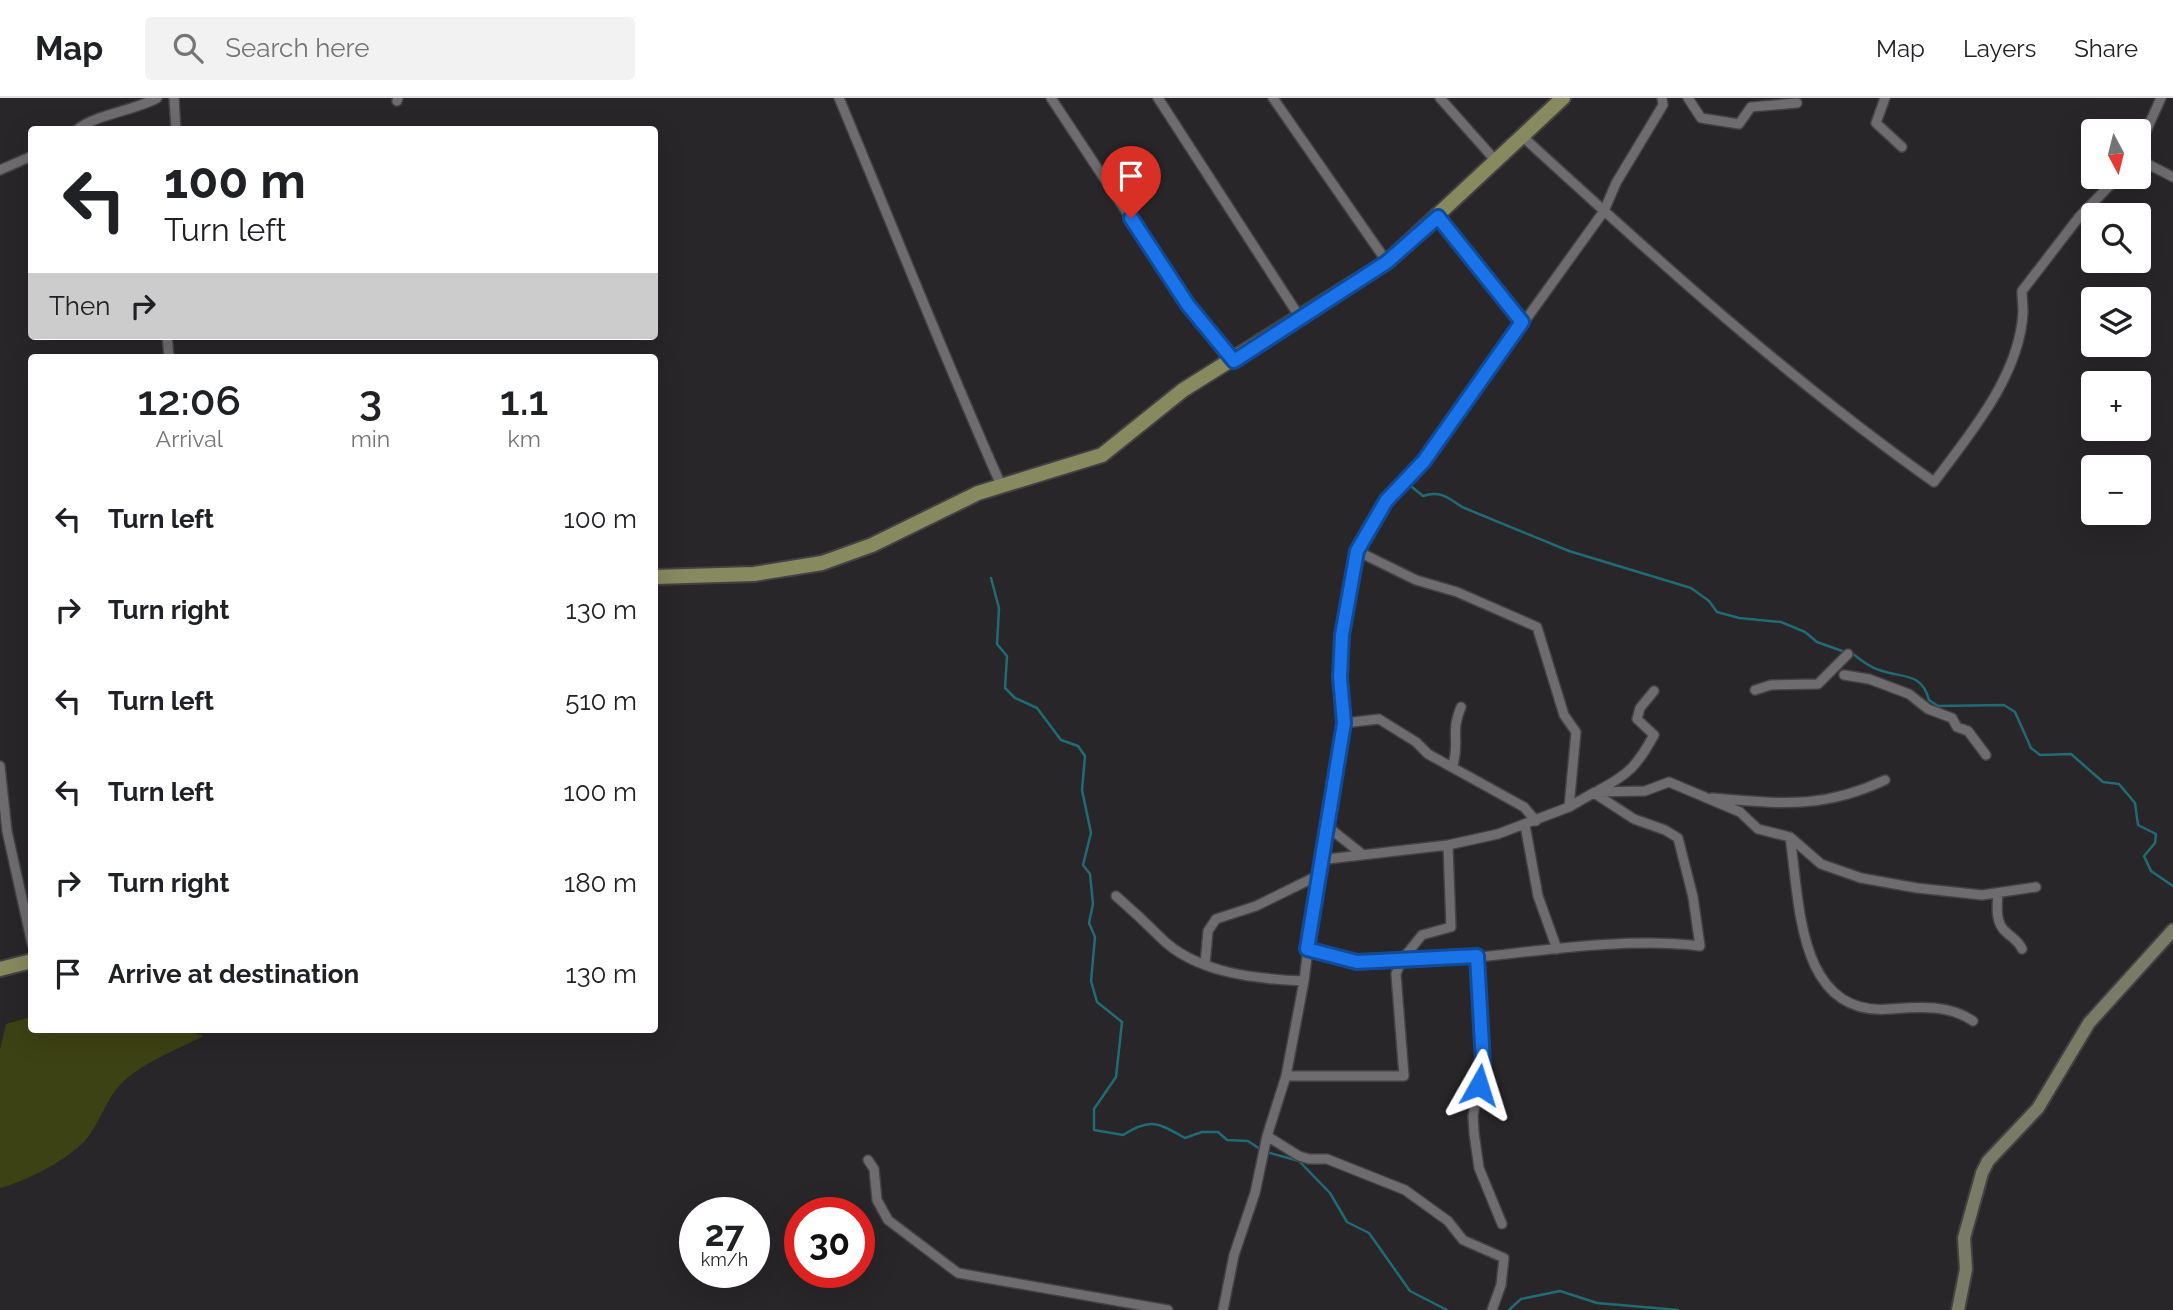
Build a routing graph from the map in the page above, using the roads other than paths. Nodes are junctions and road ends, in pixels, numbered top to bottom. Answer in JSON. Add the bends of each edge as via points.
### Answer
{"nodes":[{"id":1,"x":157,"y":98,"type":"edge"},
{"id":2,"x":174,"y":98,"type":"edge"},
{"id":3,"x":839,"y":98,"type":"edge"},
{"id":4,"x":1051,"y":98,"type":"edge"},
{"id":5,"x":1158,"y":98,"type":"edge"},
{"id":6,"x":1273,"y":98,"type":"edge"},
{"id":7,"x":1440,"y":98,"type":"edge"},
{"id":8,"x":1563,"y":98,"type":"edge"},
{"id":9,"x":1662,"y":98,"type":"edge"},
{"id":10,"x":1688,"y":98,"type":"edge"},
{"id":11,"x":1885,"y":98,"type":"edge"},
{"id":12,"x":2161,"y":98,"type":"edge"},
{"id":13,"x":1797,"y":103,"type":"dead end"},
{"id":14,"x":2151,"y":120,"type":"edge"},
{"id":15,"x":83,"y":126,"type":"edge"},
{"id":16,"x":176,"y":126,"type":"edge"},
{"id":17,"x":1522,"y":136,"type":"junction"},
{"id":18,"x":1902,"y":147,"type":"dead end"},
{"id":19,"x":28,"y":158,"type":"edge"},
{"id":20,"x":1496,"y":161,"type":"junction"},
{"id":21,"x":2151,"y":166,"type":"edge"},
{"id":22,"x":0,"y":170,"type":"edge"},
{"id":23,"x":2173,"y":177,"type":"edge"},
{"id":24,"x":2106,"y":189,"type":"edge"},
{"id":25,"x":1604,"y":211,"type":"junction"},
{"id":26,"x":1438,"y":217,"type":"junction"},
{"id":27,"x":1387,"y":262,"type":"junction"},
{"id":28,"x":1299,"y":316,"type":"junction"},
{"id":29,"x":1522,"y":322,"type":"junction"},
{"id":30,"x":1234,"y":361,"type":"junction"},
{"id":31,"x":1001,"y":485,"type":"junction"},
{"id":32,"x":1357,"y":551,"type":"junction"},
{"id":33,"x":658,"y":577,"type":"edge"},
{"id":34,"x":1848,"y":654,"type":"dead end"},
{"id":35,"x":1844,"y":675,"type":"dead end"},
{"id":36,"x":1755,"y":690,"type":"dead end"},
{"id":37,"x":1654,"y":691,"type":"dead end"},
{"id":38,"x":1461,"y":707,"type":"dead end"},
{"id":39,"x":1344,"y":723,"type":"junction"},
{"id":40,"x":1986,"y":755,"type":"dead end"},
{"id":41,"x":1453,"y":765,"type":"junction"},
{"id":42,"x":0,"y":766,"type":"edge"},
{"id":43,"x":1885,"y":780,"type":"dead end"},
{"id":44,"x":1594,"y":793,"type":"junction"},
{"id":45,"x":1703,"y":797,"type":"junction"},
{"id":46,"x":1569,"y":807,"type":"junction"},
{"id":47,"x":1536,"y":821,"type":"junction"},
{"id":48,"x":1525,"y":825,"type":"junction"},
{"id":49,"x":1328,"y":827,"type":"junction"},
{"id":50,"x":1790,"y":837,"type":"junction"},
{"id":51,"x":1448,"y":845,"type":"junction"},
{"id":52,"x":1362,"y":854,"type":"junction"},
{"id":53,"x":1319,"y":860,"type":"junction"},
{"id":54,"x":1317,"y":876,"type":"junction"},
{"id":55,"x":2036,"y":887,"type":"dead end"},
{"id":56,"x":1998,"y":893,"type":"junction"},
{"id":57,"x":1116,"y":896,"type":"dead end"},
{"id":58,"x":28,"y":926,"type":"edge"},
{"id":59,"x":2173,"y":930,"type":"edge"},
{"id":60,"x":2022,"y":948,"type":"dead end"},
{"id":61,"x":1307,"y":949,"type":"junction"},
{"id":62,"x":1557,"y":949,"type":"junction"},
{"id":63,"x":1477,"y":956,"type":"junction"},
{"id":64,"x":1401,"y":961,"type":"junction"},
{"id":65,"x":28,"y":962,"type":"edge"},
{"id":66,"x":1205,"y":965,"type":"junction"},
{"id":67,"x":0,"y":969,"type":"edge"},
{"id":68,"x":1304,"y":981,"type":"junction"},
{"id":69,"x":1973,"y":1021,"type":"dead end"},
{"id":70,"x":1286,"y":1076,"type":"junction"},
{"id":71,"x":1267,"y":1136,"type":"junction"},
{"id":72,"x":868,"y":1160,"type":"dead end"},
{"id":73,"x":1502,"y":1224,"type":"dead end"},
{"id":74,"x":1168,"y":1310,"type":"edge"},
{"id":75,"x":1223,"y":1310,"type":"edge"},
{"id":76,"x":1492,"y":1310,"type":"edge"},
{"id":77,"x":1958,"y":1310,"type":"edge"}],
"edges":[{"from":1,"to":15,"type":"street"},
{"from":2,"to":16,"type":"street"},
{"from":3,"to":31,"type":"street"},
{"from":4,"to":30,"type":"street","via":[[1188,305]]},
{"from":5,"to":28,"type":"street"},
{"from":6,"to":27,"type":"street"},
{"from":7,"to":20,"type":"street"},
{"from":8,"to":17,"type":"main road"},
{"from":9,"to":25,"type":"street"},
{"from":10,"to":13,"type":"street","via":[[1702,118],[1739,124],[1751,107]]},
{"from":11,"to":18,"type":"street","via":[[1876,123]]},
{"from":12,"to":14,"type":"street"},
{"from":17,"to":20,"type":"main road"},
{"from":17,"to":25,"type":"street"},
{"from":19,"to":22,"type":"street"},
{"from":20,"to":26,"type":"main road"},
{"from":21,"to":23,"type":"street"},
{"from":24,"to":25,"type":"street","via":[[2022,291],[2023,313],[2011,362],[1967,438],[1934,482],[1696,295]]},
{"from":25,"to":29,"type":"street"},
{"from":26,"to":27,"type":"main road"},
{"from":26,"to":29,"type":"street"},
{"from":27,"to":28,"type":"main road"},
{"from":28,"to":30,"type":"main road"},
{"from":29,"to":32,"type":"street","via":[[1424,461],[1386,501]]},
{"from":30,"to":31,"type":"main road","via":[[1183,390],[1102,455]]},
{"from":31,"to":33,"type":"main road","via":[[821,563],[754,575]]},
{"from":32,"to":39,"type":"street","via":[[1342,635]]},
{"from":32,"to":46,"type":"street","via":[[1416,580],[1457,592],[1537,627],[1564,715],[1576,732]]},
{"from":34,"to":36,"type":"street","via":[[1818,684]]},
{"from":35,"to":40,"type":"street","via":[[1909,694],[1928,709],[1952,718]]},
{"from":37,"to":44,"type":"street","via":[[1637,719],[1654,735],[1648,746],[1628,775]]},
{"from":38,"to":41,"type":"street","via":[[1452,727],[1457,744]]},
{"from":39,"to":41,"type":"street","via":[[1379,719],[1428,754]]},
{"from":39,"to":49,"type":"street"},
{"from":41,"to":47,"type":"street","via":[[1524,807]]},
{"from":42,"to":58,"type":"street","via":[[7,831]]},
{"from":43,"to":45,"type":"street","via":[[1811,803],[1775,805],[1756,799]]},
{"from":44,"to":45,"type":"street","via":[[1645,791],[1669,782]]},
{"from":44,"to":46,"type":"street"},
{"from":44,"to":62,"type":"street","via":[[1634,819],[1678,838],[1700,946],[1661,941]]},
{"from":45,"to":50,"type":"street","via":[[1740,813],[1758,829]]},
{"from":46,"to":47,"type":"street"},
{"from":47,"to":48,"type":"street"},
{"from":48,"to":51,"type":"street"},
{"from":48,"to":62,"type":"street","via":[[1538,896]]},
{"from":49,"to":52,"type":"street"},
{"from":49,"to":53,"type":"street"},
{"from":50,"to":56,"type":"street","via":[[1821,864],[1861,878],[1917,888]]},
{"from":50,"to":69,"type":"street","via":[[1805,946],[1839,999],[1874,1011],[1913,1006],[1943,1009]]},
{"from":51,"to":52,"type":"street"},
{"from":51,"to":64,"type":"street","via":[[1451,927],[1422,935]]},
{"from":52,"to":53,"type":"street"},
{"from":53,"to":54,"type":"street"},
{"from":54,"to":61,"type":"street"},
{"from":54,"to":66,"type":"street","via":[[1256,906],[1216,919],[1208,931]]},
{"from":55,"to":56,"type":"street"},
{"from":56,"to":60,"type":"street","via":[[1997,913],[2003,931]]},
{"from":57,"to":66,"type":"street","via":[[1161,938]]},
{"from":59,"to":77,"type":"street","via":[[2089,1023],[2038,1108],[1988,1161],[1964,1238],[1966,1269]]},
{"from":61,"to":64,"type":"street","via":[[1357,962]]},
{"from":61,"to":68,"type":"street"},
{"from":62,"to":63,"type":"street"},
{"from":63,"to":64,"type":"street"},
{"from":63,"to":73,"type":"street","via":[[1483,1063],[1474,1133],[1479,1168]]},
{"from":64,"to":70,"type":"street","via":[[1396,987],[1404,1076]]},
{"from":65,"to":67,"type":"main road"},
{"from":66,"to":68,"type":"street","via":[[1237,975]]},
{"from":68,"to":70,"type":"street"},
{"from":70,"to":71,"type":"street"},
{"from":71,"to":75,"type":"street"},
{"from":71,"to":76,"type":"street","via":[[1299,1156],[1327,1158],[1405,1190],[1448,1221],[1463,1240],[1504,1258],[1502,1285]]},
{"from":72,"to":74,"type":"street","via":[[887,1220],[958,1273]]}]}
